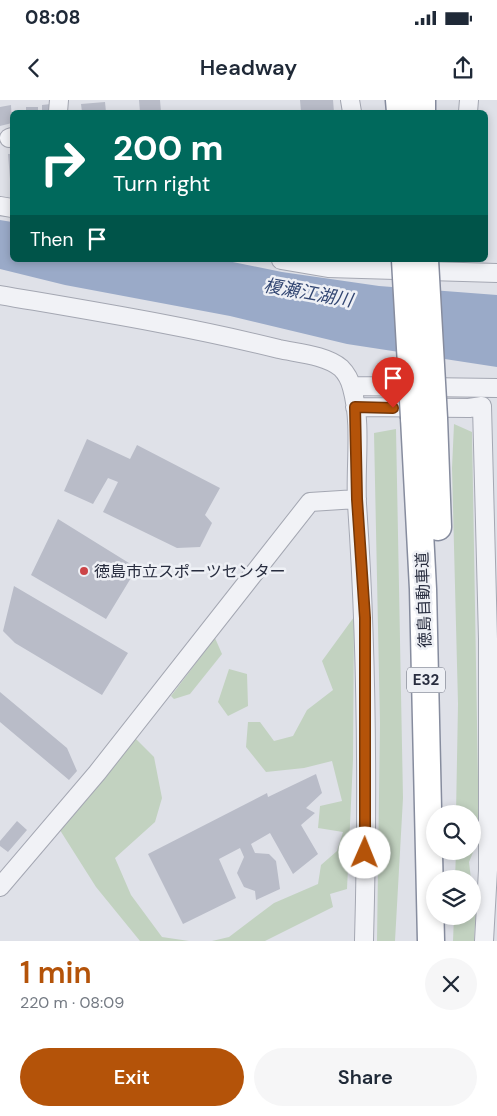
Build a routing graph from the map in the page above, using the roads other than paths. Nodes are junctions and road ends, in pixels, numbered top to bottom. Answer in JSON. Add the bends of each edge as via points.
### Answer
{"nodes":[{"id":1,"x":292,"y":262,"type":"edge"},
{"id":2,"x":405,"y":262,"type":"edge"},
{"id":3,"x":425,"y":262,"type":"edge"},
{"id":4,"x":368,"y":265,"type":"edge"},
{"id":5,"x":460,"y":265,"type":"edge"},
{"id":6,"x":497,"y":273,"type":"edge"},
{"id":7,"x":0,"y":295,"type":"edge"},
{"id":8,"x":352,"y":386,"type":"junction"},
{"id":9,"x":497,"y":388,"type":"edge"},
{"id":10,"x":490,"y":405,"type":"edge"},
{"id":11,"x":355,"y":407,"type":"junction"},
{"id":12,"x":424,"y":418,"type":"junction"},
{"id":13,"x":357,"y":499,"type":"junction"},
{"id":14,"x":493,"y":637,"type":"edge"},
{"id":15,"x":444,"y":805,"type":"edge"},
{"id":16,"x":0,"y":887,"type":"edge"},
{"id":17,"x":441,"y":925,"type":"edge"},
{"id":18,"x":364,"y":941,"type":"edge"},
{"id":19,"x":431,"y":941,"type":"edge"},
{"id":20,"x":439,"y":941,"type":"edge"},
{"id":21,"x":484,"y":941,"type":"edge"}],
"edges":[{"from":1,"to":4,"type":"street","via":[[321,267]]},
{"from":2,"to":12,"type":"highway","name":"徳島自動車道","number":"E32","bridge":true},
{"from":3,"to":12,"type":"highway","name":"徳島自動車道","number":"E32","bridge":true},
{"from":4,"to":5,"type":"street"},
{"from":5,"to":6,"type":"street"},
{"from":7,"to":8,"type":"street","via":[[168,324],[326,360],[341,368]]},
{"from":8,"to":9,"type":"street"},
{"from":8,"to":11,"type":"street"},
{"from":10,"to":11,"type":"street","via":[[469,408]]},
{"from":10,"to":14,"type":"street"},
{"from":11,"to":13,"type":"street"},
{"from":12,"to":15,"type":"highway","name":"徳島自動車道","number":"E32","via":[[440,588]]},
{"from":12,"to":19,"type":"highway","name":"徳島自動車道","number":"E32","via":[[423,589]]},
{"from":13,"to":16,"type":"street","via":[[310,502],[97,773]]},
{"from":13,"to":18,"type":"street","via":[[365,618]]},
{"from":14,"to":21,"type":"street"},
{"from":17,"to":20,"type":"highway"}]}
